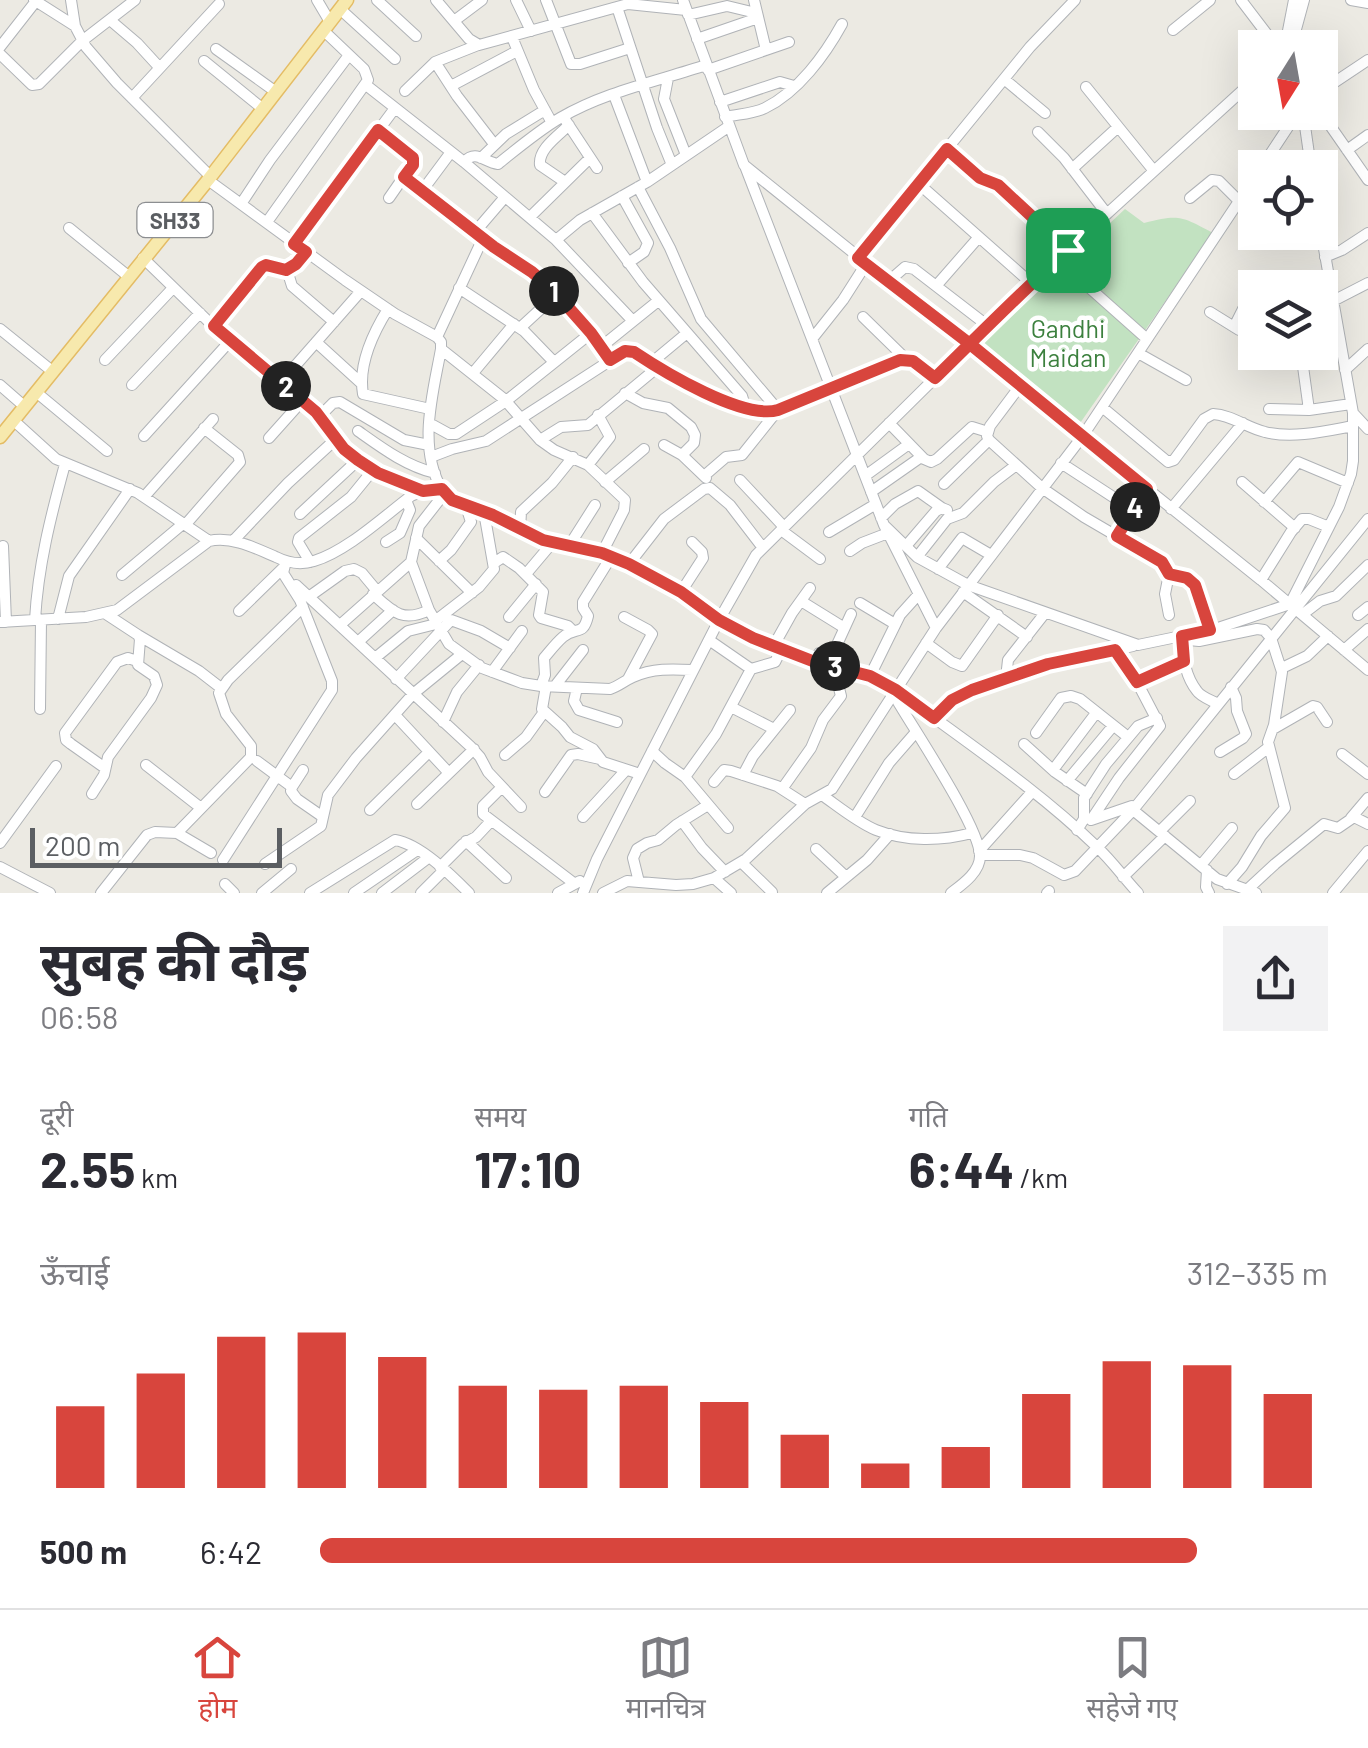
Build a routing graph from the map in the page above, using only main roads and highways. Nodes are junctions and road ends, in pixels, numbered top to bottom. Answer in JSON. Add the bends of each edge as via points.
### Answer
{"nodes":[{"id":1,"x":344,"y":4,"type":"edge"},
{"id":2,"x":5,"y":428,"type":"edge"}],
"edges":[{"from":1,"to":2,"type":"main road","number":"SH33"}]}
